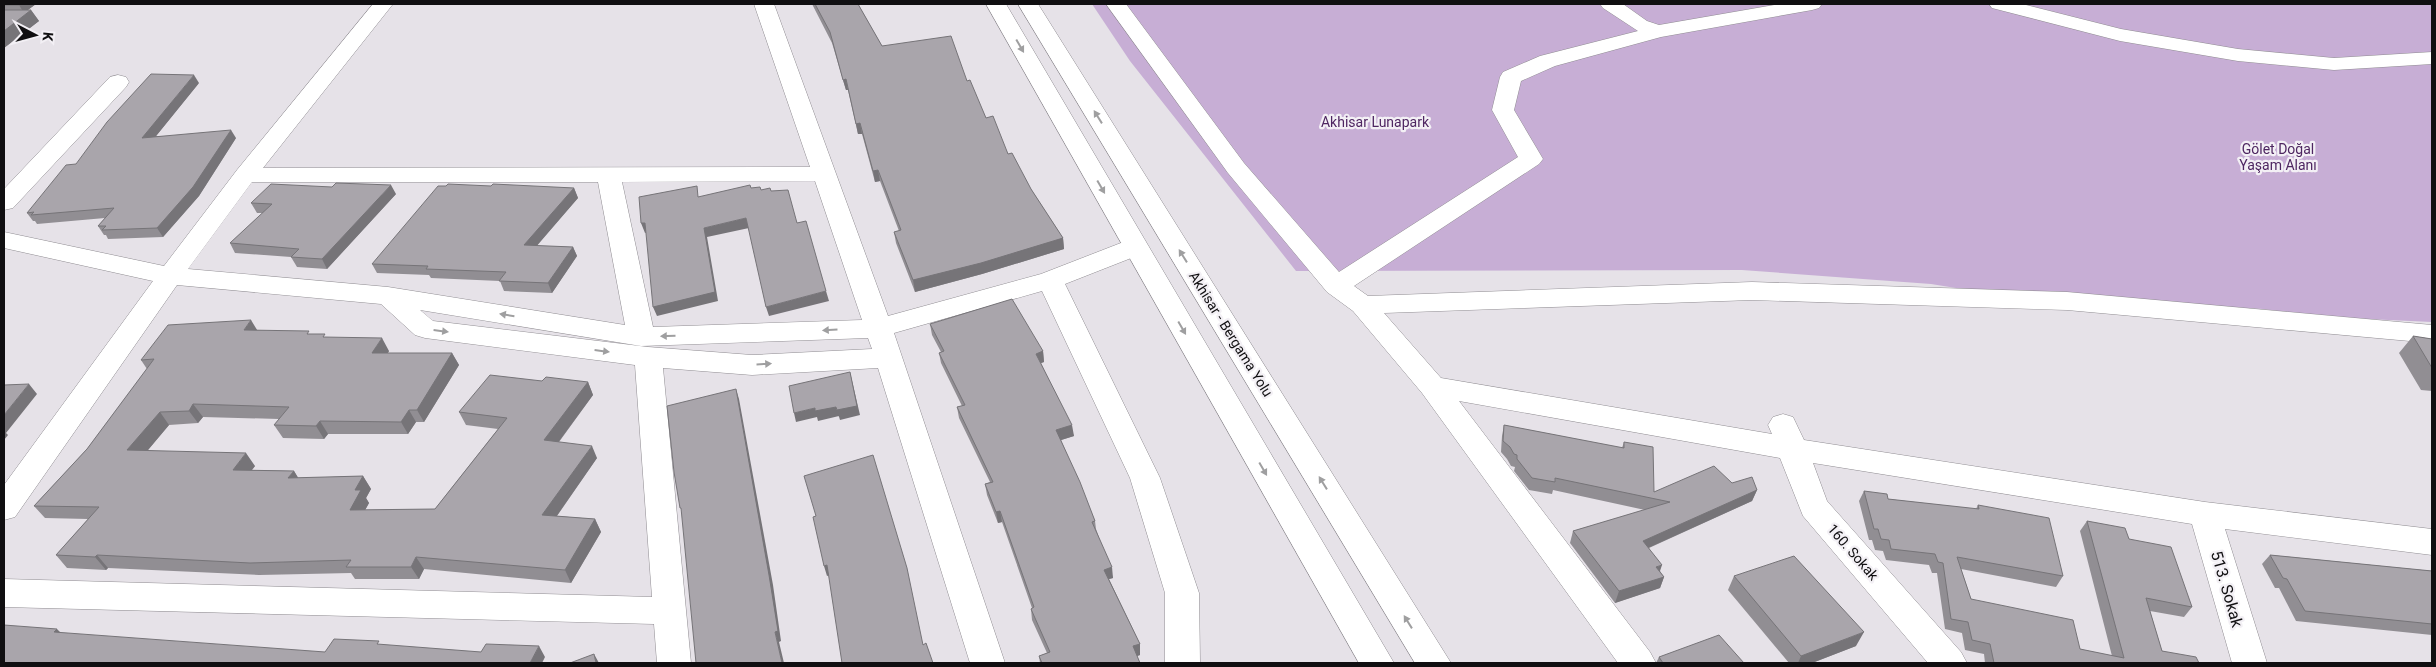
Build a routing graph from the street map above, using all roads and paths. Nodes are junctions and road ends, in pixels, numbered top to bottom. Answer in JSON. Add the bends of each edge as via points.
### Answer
{"nodes":[{"id":1,"x":383,"y":4,"type":"edge"},
{"id":2,"x":764,"y":4,"type":"edge"},
{"id":3,"x":996,"y":4,"type":"edge"},
{"id":4,"x":1028,"y":4,"type":"edge"},
{"id":5,"x":1116,"y":4,"type":"edge"},
{"id":6,"x":1610,"y":4,"type":"edge"},
{"id":7,"x":1812,"y":4,"type":"edge"},
{"id":8,"x":1999,"y":4,"type":"edge"},
{"id":9,"x":1657,"y":32,"type":"junction"},
{"id":10,"x":2432,"y":58,"type":"edge"},
{"id":11,"x":118,"y":82,"type":"dead end"},
{"id":12,"x":609,"y":174,"type":"junction"},
{"id":13,"x":825,"y":174,"type":"junction"},
{"id":14,"x":246,"y":176,"type":"junction"},
{"id":15,"x":4,"y":203,"type":"edge"},
{"id":16,"x":4,"y":240,"type":"edge"},
{"id":17,"x":1135,"y":246,"type":"junction"},
{"id":18,"x":170,"y":276,"type":"junction"},
{"id":19,"x":1050,"y":280,"type":"junction"},
{"id":20,"x":1336,"y":286,"type":"junction"},
{"id":21,"x":1362,"y":306,"type":"junction"},
{"id":22,"x":879,"y":328,"type":"junction"},
{"id":23,"x":2432,"y":334,"type":"edge"},
{"id":24,"x":644,"y":347,"type":"junction"},
{"id":25,"x":890,"y":358,"type":"junction"},
{"id":26,"x":1432,"y":386,"type":"junction"},
{"id":27,"x":1788,"y":437,"type":"junction"},
{"id":28,"x":4,"y":508,"type":"edge"},
{"id":29,"x":2205,"y":514,"type":"junction"},
{"id":30,"x":2432,"y":542,"type":"edge"},
{"id":31,"x":4,"y":593,"type":"edge"},
{"id":32,"x":670,"y":611,"type":"junction"},
{"id":33,"x":674,"y":663,"type":"edge"},
{"id":34,"x":988,"y":663,"type":"edge"},
{"id":35,"x":1183,"y":663,"type":"edge"},
{"id":36,"x":1377,"y":663,"type":"edge"},
{"id":37,"x":1434,"y":663,"type":"edge"},
{"id":38,"x":1638,"y":663,"type":"edge"},
{"id":39,"x":1949,"y":663,"type":"edge"},
{"id":40,"x":2249,"y":663,"type":"edge"}],
"edges":[{"from":1,"to":14,"type":"street"},
{"from":2,"to":13,"type":"street"},
{"from":3,"to":17,"type":"street","one_way":true},
{"from":37,"to":4,"type":"street","name":"Akhisar - Bergama Yolu","one_way":true},
{"from":5,"to":20,"type":"street","via":[[1236,168]]},
{"from":6,"to":9,"type":"street","via":[[1640,25]]},
{"from":7,"to":9,"type":"street"},
{"from":8,"to":10,"type":"street","via":[[2120,35],[2238,55],[2334,64]]},
{"from":9,"to":20,"type":"street","via":[[1548,61],[1511,77],[1503,110],[1531,158]]},
{"from":11,"to":15,"type":"street"},
{"from":12,"to":13,"type":"street"},
{"from":12,"to":14,"type":"street"},
{"from":12,"to":24,"type":"street"},
{"from":13,"to":22,"type":"street"},
{"from":14,"to":18,"type":"street"},
{"from":16,"to":18,"type":"street"},
{"from":17,"to":19,"type":"street"},
{"from":17,"to":36,"type":"street","one_way":true},
{"from":18,"to":24,"type":"street","via":[[388,296],[425,329]]},
{"from":18,"to":28,"type":"street"},
{"from":19,"to":22,"type":"street"},
{"from":19,"to":35,"type":"street","via":[[1145,478],[1182,593]]},
{"from":20,"to":21,"type":"street"},
{"from":21,"to":23,"type":"street","via":[[1752,291],[2067,301]]},
{"from":21,"to":26,"type":"street"},
{"from":22,"to":24,"type":"street","one_way":true,"via":[[736,335]]},
{"from":22,"to":25,"type":"street"},
{"from":24,"to":25,"type":"street","one_way":true,"via":[[752,365]]},
{"from":24,"to":32,"type":"street"},
{"from":25,"to":34,"type":"street"},
{"from":26,"to":27,"type":"street"},
{"from":26,"to":38,"type":"street"},
{"from":27,"to":29,"type":"street"},
{"from":27,"to":39,"type":"street","name":"160. Sokak","via":[[1814,508]]},
{"from":29,"to":30,"type":"street"},
{"from":29,"to":40,"type":"street","name":"513. Sokak"},
{"from":31,"to":32,"type":"street"},
{"from":32,"to":33,"type":"street"}]}
